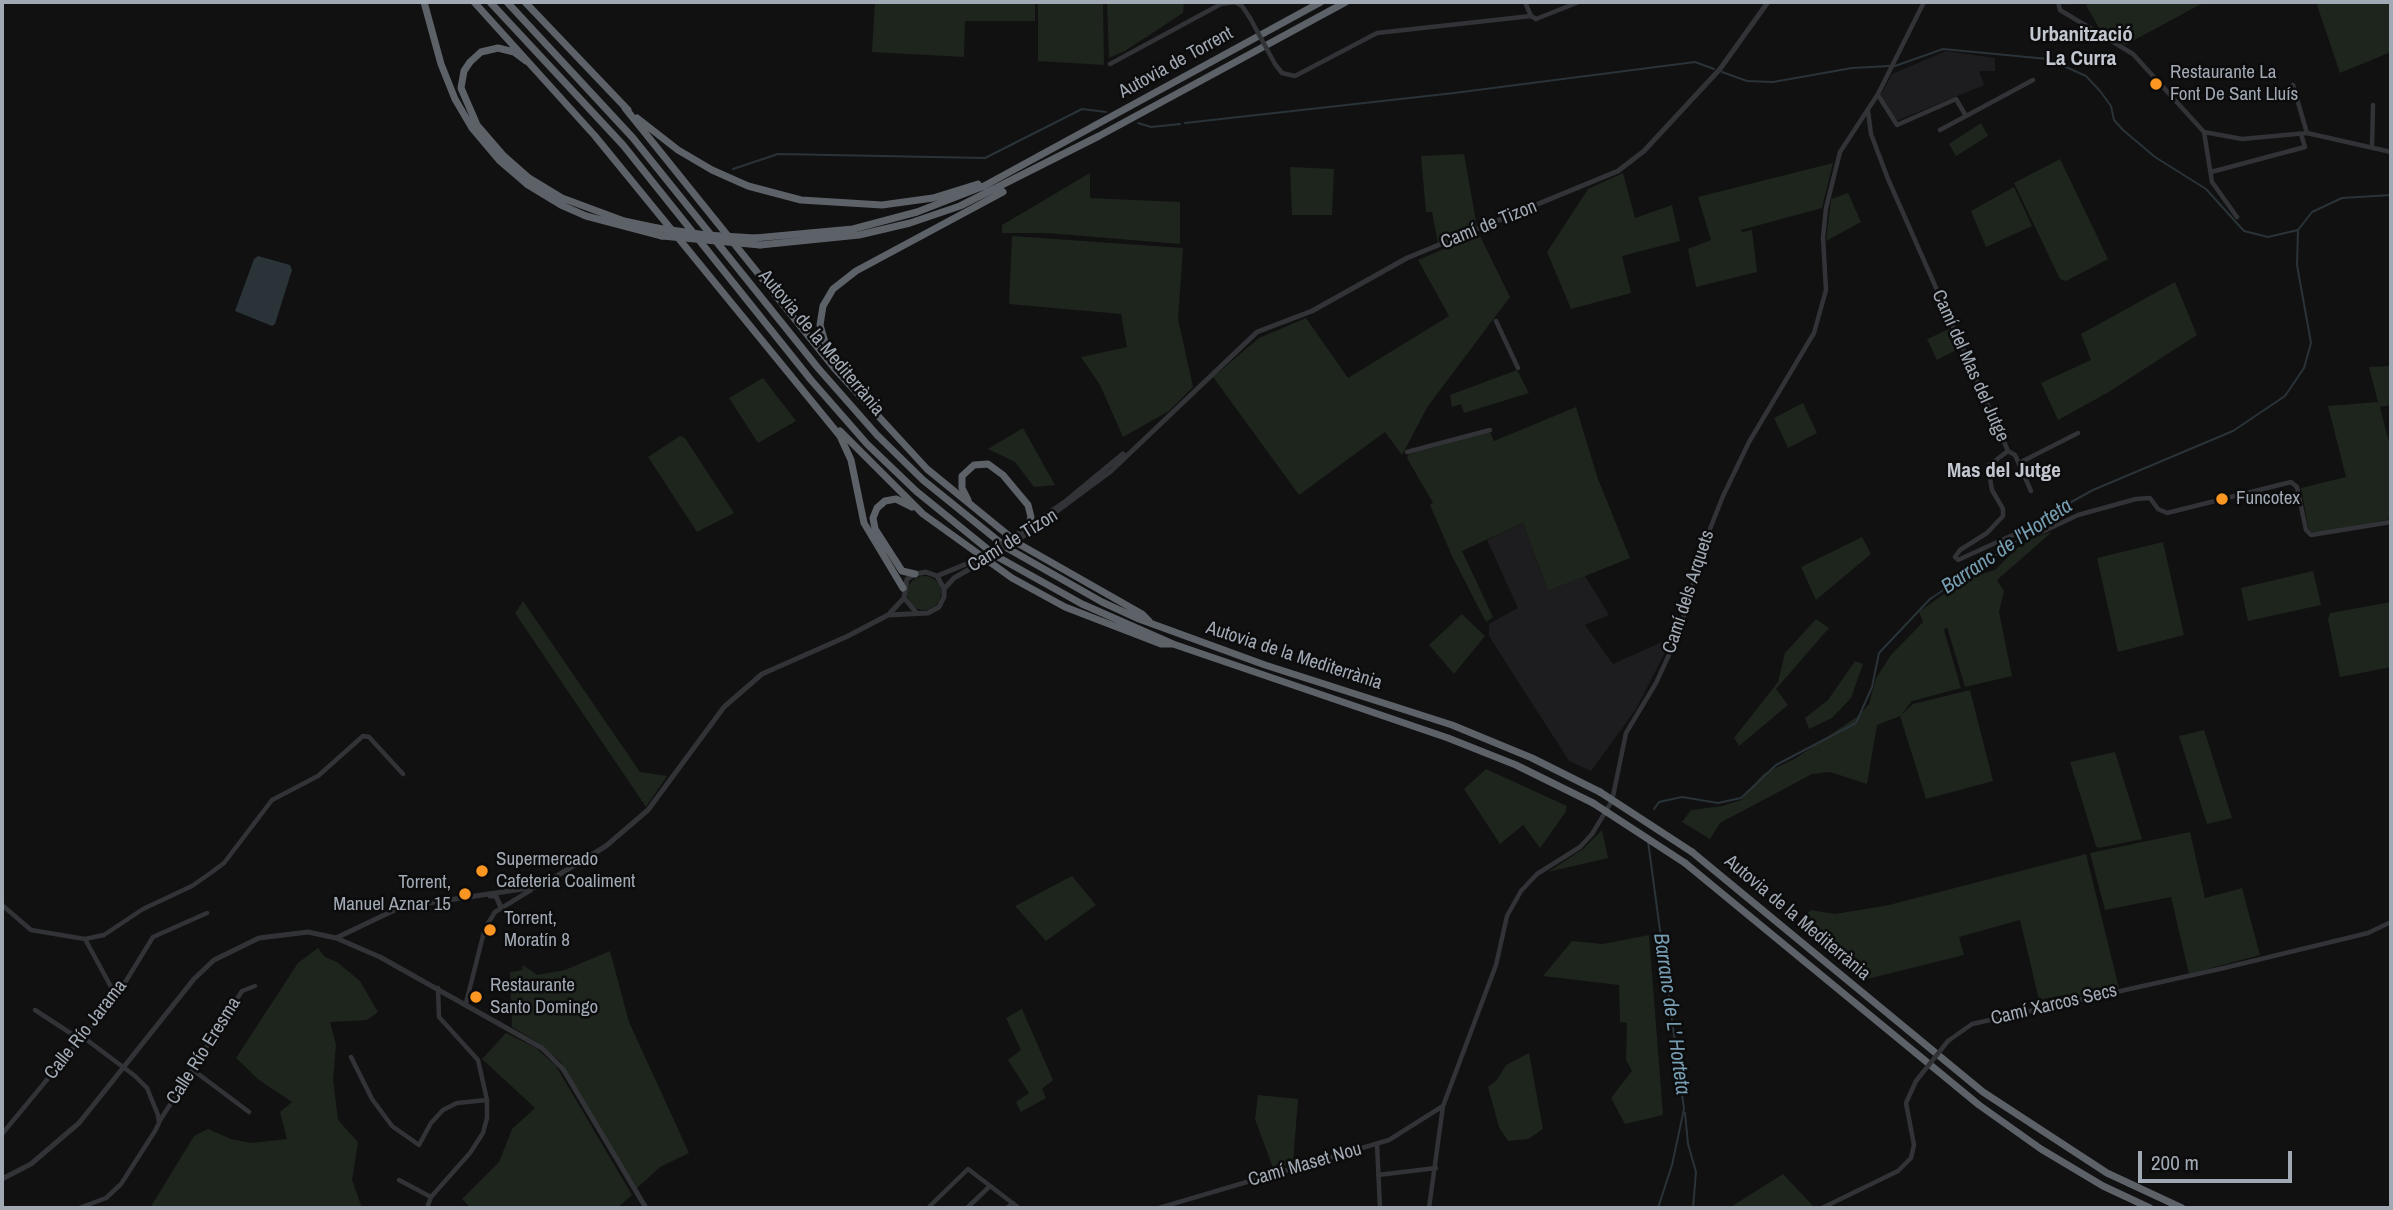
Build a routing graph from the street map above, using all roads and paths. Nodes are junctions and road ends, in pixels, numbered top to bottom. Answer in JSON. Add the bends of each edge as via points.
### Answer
{"nodes":[{"id":1,"x":424,"y":2,"type":"edge"},
{"id":2,"x":474,"y":2,"type":"edge"},
{"id":3,"x":490,"y":2,"type":"edge"},
{"id":4,"x":507,"y":2,"type":"edge"},
{"id":5,"x":525,"y":2,"type":"edge"},
{"id":6,"x":1321,"y":2,"type":"edge"},
{"id":7,"x":1346,"y":2,"type":"edge"},
{"id":8,"x":1525,"y":2,"type":"edge"},
{"id":9,"x":1579,"y":2,"type":"edge"},
{"id":10,"x":1768,"y":2,"type":"edge"},
{"id":11,"x":1924,"y":2,"type":"edge"},
{"id":12,"x":2057,"y":2,"type":"edge"},
{"id":13,"x":2071,"y":2,"type":"edge"},
{"id":14,"x":1531,"y":16,"type":"junction"},
{"id":15,"x":1110,"y":64,"type":"dead end"},
{"id":16,"x":2034,"y":80,"type":"dead end"},
{"id":17,"x":546,"y":81,"type":"junction"},
{"id":18,"x":2293,"y":85,"type":"dead end"},
{"id":19,"x":1878,"y":94,"type":"junction"},
{"id":20,"x":2373,"y":105,"type":"dead end"},
{"id":21,"x":625,"y":108,"type":"junction"},
{"id":22,"x":1868,"y":111,"type":"junction"},
{"id":23,"x":1966,"y":116,"type":"junction"},
{"id":24,"x":1940,"y":130,"type":"dead end"},
{"id":25,"x":2204,"y":132,"type":"junction"},
{"id":26,"x":2304,"y":133,"type":"junction"},
{"id":27,"x":1099,"y":136,"type":"junction"},
{"id":28,"x":2372,"y":148,"type":"junction"},
{"id":29,"x":2391,"y":152,"type":"edge"},
{"id":30,"x":1045,"y":153,"type":"junction"},
{"id":31,"x":2211,"y":172,"type":"junction"},
{"id":32,"x":2238,"y":217,"type":"dead end"},
{"id":33,"x":758,"y":241,"type":"junction"},
{"id":34,"x":1496,"y":321,"type":"dead end"},
{"id":35,"x":1518,"y":368,"type":"dead end"},
{"id":36,"x":841,"y":374,"type":"junction"},
{"id":37,"x":806,"y":395,"type":"junction"},
{"id":38,"x":1176,"y":409,"type":"junction"},
{"id":39,"x":1490,"y":430,"type":"dead end"},
{"id":40,"x":2078,"y":433,"type":"dead end"},
{"id":41,"x":2008,"y":450,"type":"junction"},
{"id":42,"x":1407,"y":452,"type":"dead end"},
{"id":43,"x":2018,"y":463,"type":"junction"},
{"id":44,"x":2031,"y":491,"type":"dead end"},
{"id":45,"x":977,"y":511,"type":"junction"},
{"id":46,"x":923,"y":514,"type":"junction"},
{"id":47,"x":2391,"y":522,"type":"edge"},
{"id":48,"x":1028,"y":527,"type":"junction"},
{"id":49,"x":1020,"y":535,"type":"junction"},
{"id":50,"x":973,"y":564,"type":"junction"},
{"id":51,"x":915,"y":573,"type":"junction"},
{"id":52,"x":937,"y":576,"type":"junction"},
{"id":53,"x":903,"y":588,"type":"junction"},
{"id":54,"x":944,"y":589,"type":"junction"},
{"id":55,"x":904,"y":598,"type":"junction"},
{"id":56,"x":915,"y":611,"type":"junction"},
{"id":57,"x":888,"y":615,"type":"junction"},
{"id":58,"x":1149,"y":621,"type":"junction"},
{"id":59,"x":1173,"y":644,"type":"junction"},
{"id":60,"x":403,"y":774,"type":"dead end"},
{"id":61,"x":536,"y":887,"type":"junction"},
{"id":62,"x":480,"y":896,"type":"junction"},
{"id":63,"x":2,"y":905,"type":"edge"},
{"id":64,"x":500,"y":908,"type":"junction"},
{"id":65,"x":207,"y":913,"type":"dead end"},
{"id":66,"x":2391,"y":922,"type":"edge"},
{"id":67,"x":337,"y":938,"type":"junction"},
{"id":68,"x":85,"y":939,"type":"junction"},
{"id":69,"x":255,"y":986,"type":"dead end"},
{"id":70,"x":438,"y":988,"type":"junction"},
{"id":71,"x":116,"y":996,"type":"junction"},
{"id":72,"x":466,"y":1003,"type":"junction"},
{"id":73,"x":36,"y":1010,"type":"dead end"},
{"id":74,"x":81,"y":1040,"type":"junction"},
{"id":75,"x":351,"y":1057,"type":"dead end"},
{"id":76,"x":123,"y":1068,"type":"junction"},
{"id":77,"x":193,"y":1070,"type":"junction"},
{"id":78,"x":487,"y":1100,"type":"junction"},
{"id":79,"x":1443,"y":1106,"type":"junction"},
{"id":80,"x":249,"y":1112,"type":"dead end"},
{"id":81,"x":159,"y":1123,"type":"junction"},
{"id":82,"x":2,"y":1134,"type":"edge"},
{"id":83,"x":1377,"y":1144,"type":"junction"},
{"id":84,"x":1436,"y":1168,"type":"junction"},
{"id":85,"x":1378,"y":1175,"type":"junction"},
{"id":86,"x":2,"y":1179,"type":"edge"},
{"id":87,"x":399,"y":1180,"type":"dead end"},
{"id":88,"x":990,"y":1186,"type":"junction"},
{"id":89,"x":430,"y":1196,"type":"junction"},
{"id":90,"x":1013,"y":1203,"type":"junction"},
{"id":91,"x":79,"y":1208,"type":"edge"},
{"id":92,"x":427,"y":1208,"type":"edge"},
{"id":93,"x":646,"y":1208,"type":"edge"},
{"id":94,"x":928,"y":1208,"type":"edge"},
{"id":95,"x":967,"y":1208,"type":"edge"},
{"id":96,"x":1007,"y":1208,"type":"edge"},
{"id":97,"x":1019,"y":1208,"type":"edge"},
{"id":98,"x":1159,"y":1208,"type":"edge"},
{"id":99,"x":1380,"y":1208,"type":"edge"},
{"id":100,"x":1429,"y":1208,"type":"edge"},
{"id":101,"x":1822,"y":1208,"type":"edge"},
{"id":102,"x":2150,"y":1208,"type":"edge"},
{"id":103,"x":2182,"y":1208,"type":"edge"}],
"edges":[{"from":1,"to":33,"type":"highway","bridge":true,"via":[[455,99],[499,160],[528,184],[586,216],[662,236]]},
{"from":2,"to":17,"type":"highway"},
{"from":3,"to":59,"type":"highway","name":"Autovia de la Mediterrània","via":[[623,145],[810,380],[916,491],[996,556],[1082,604]]},
{"from":4,"to":58,"type":"highway","name":"Autovia de la Mediterrània","via":[[634,138],[818,368],[923,480],[1007,548],[1102,602]]},
{"from":5,"to":21,"type":"highway"},
{"from":6,"to":30,"type":"highway","name":"Autovia de Torrent"},
{"from":7,"to":27,"type":"highway","name":"Autovia de Torrent"},
{"from":8,"to":14,"type":"street"},
{"from":9,"to":14,"type":"street","via":[[1536,19]]},
{"from":10,"to":38,"type":"street","name":"Camí de Tizon","via":[[1720,69],[1644,151],[1618,171],[1407,258],[1312,311],[1257,332]]},
{"from":11,"to":19,"type":"street","name":"Camí dels Arquets"},
{"from":12,"to":13,"type":"street"},
{"from":12,"to":25,"type":"street","via":[[2060,10],[2133,54]]},
{"from":14,"to":15,"type":"street","bridge":true,"via":[[1377,33],[1295,76],[1282,74],[1250,18],[1235,2],[1221,4]]},
{"from":16,"to":23,"type":"street"},
{"from":17,"to":33,"type":"highway","bridge":true,"via":[[514,52],[498,48],[481,52],[470,62],[461,88],[477,125],[529,178],[588,209],[657,228]]},
{"from":17,"to":37,"type":"highway"},
{"from":18,"to":26,"type":"street"},
{"from":19,"to":22,"type":"street","name":"Camí dels Arquets"},
{"from":19,"to":23,"type":"street","via":[[1897,125],[1956,99]]},
{"from":20,"to":28,"type":"street"},
{"from":21,"to":30,"type":"highway","via":[[712,170],[780,196],[823,204],[882,205],[933,198],[978,184]]},
{"from":21,"to":36,"type":"highway"},
{"from":22,"to":41,"type":"street","name":"Camí del Mas del Jutge","via":[[1874,146]]},
{"from":22,"to":79,"type":"street","name":"Camí dels Arquets","via":[[1840,152],[1826,208],[1826,290],[1811,341],[1749,442],[1723,496],[1678,635],[1626,733],[1612,802],[1604,819],[1580,846],[1537,874],[1507,916],[1496,965]]},
{"from":23,"to":24,"type":"street"},
{"from":25,"to":26,"type":"street","via":[[2242,139]]},
{"from":25,"to":31,"type":"street"},
{"from":26,"to":28,"type":"street"},
{"from":26,"to":31,"type":"street","via":[[2305,148]]},
{"from":27,"to":33,"type":"highway","via":[[984,196],[935,215],[846,237]]},
{"from":27,"to":36,"type":"highway","via":[[842,281],[827,298],[820,325],[823,345]]},
{"from":28,"to":29,"type":"street"},
{"from":30,"to":33,"type":"highway","via":[[984,186],[906,215],[824,234]]},
{"from":31,"to":32,"type":"street","via":[[2212,181]]},
{"from":34,"to":35,"type":"street"},
{"from":36,"to":45,"type":"highway","via":[[927,469]]},
{"from":37,"to":46,"type":"highway"},
{"from":37,"to":53,"type":"highway","via":[[840,436],[851,460],[864,523]]},
{"from":38,"to":48,"type":"street","name":"Camí de Tizon"},
{"from":38,"to":49,"type":"street","name":"Camí de Tizon","via":[[1111,471]]},
{"from":39,"to":42,"type":"street"},
{"from":40,"to":43,"type":"street"},
{"from":41,"to":43,"type":"street"},
{"from":41,"to":47,"type":"street","name":"Camí del Mas del Jutge","via":[[1988,466],[1992,490],[2003,511],[2001,520],[1955,557],[1958,561],[2006,537],[2042,532],[2078,515],[2136,499],[2150,498],[2167,513],[2291,482],[2297,487],[2311,535]]},
{"from":43,"to":44,"type":"street"},
{"from":45,"to":48,"type":"highway","via":[[964,495],[962,476],[974,464],[988,464],[1028,505]]},
{"from":45,"to":58,"type":"highway","via":[[1037,555]]},
{"from":46,"to":51,"type":"highway","via":[[896,499],[877,508],[873,517],[874,529],[902,571]]},
{"from":46,"to":59,"type":"highway","via":[[1048,599],[1161,644]]},
{"from":48,"to":49,"type":"street","name":"Camí de Tizon"},
{"from":49,"to":50,"type":"street","name":"Camí de Tizon","bridge":true},
{"from":50,"to":52,"type":"street","name":"Camí de Tizon"},
{"from":50,"to":54,"type":"street","name":"Camí de Tizon"},
{"from":51,"to":52,"type":"street"},
{"from":51,"to":53,"type":"street"},
{"from":52,"to":54,"type":"street"},
{"from":53,"to":55,"type":"street"},
{"from":54,"to":56,"type":"street","via":[[939,607]]},
{"from":55,"to":56,"type":"street"},
{"from":55,"to":57,"type":"street"},
{"from":56,"to":57,"type":"street"},
{"from":57,"to":61,"type":"street","via":[[762,674],[724,707],[648,810],[606,846]]},
{"from":58,"to":103,"type":"highway","name":"Autovia de la Mediterrània","bridge":true,"via":[[1265,665],[1452,725],[1600,792],[1692,852],[1983,1091],[2106,1173]]},
{"from":59,"to":102,"type":"highway","name":"Autovia de la Mediterrània","bridge":true,"via":[[1448,737],[1593,803],[1685,863],[1979,1105],[2041,1149]]},
{"from":60,"to":68,"type":"street","via":[[363,736],[318,776],[272,800],[224,863],[206,877],[143,909],[112,931]]},
{"from":61,"to":62,"type":"street"},
{"from":61,"to":64,"type":"street"},
{"from":62,"to":64,"type":"street","via":[[496,897]]},
{"from":62,"to":67,"type":"street","via":[[401,907]]},
{"from":63,"to":68,"type":"street","via":[[26,928]]},
{"from":64,"to":72,"type":"street","via":[[485,928]]},
{"from":65,"to":71,"type":"street","name":"Calle Río Jarama","via":[[153,937]]},
{"from":66,"to":101,"type":"street","name":"Camí Xarcos Secs","bridge":true,"via":[[2368,933],[1965,1027],[1916,1081],[1906,1103],[1914,1145],[1911,1158],[1898,1171]]},
{"from":67,"to":70,"type":"street"},
{"from":67,"to":76,"type":"street","via":[[289,932],[259,938],[214,960]]},
{"from":68,"to":71,"type":"street"},
{"from":69,"to":77,"type":"street","name":"Calle Río Eresma","via":[[242,991]]},
{"from":70,"to":72,"type":"street"},
{"from":70,"to":78,"type":"street","via":[[439,1017],[478,1060]]},
{"from":71,"to":74,"type":"street","name":"Calle Río Jarama"},
{"from":72,"to":93,"type":"street","via":[[556,1060]]},
{"from":73,"to":74,"type":"street"},
{"from":74,"to":76,"type":"street"},
{"from":74,"to":82,"type":"street","name":"Calle Río Jarama"},
{"from":75,"to":78,"type":"street","via":[[392,1126],[419,1144],[443,1110],[457,1103]]},
{"from":76,"to":81,"type":"street","via":[[147,1088]]},
{"from":76,"to":86,"type":"street","via":[[57,1144]]},
{"from":77,"to":80,"type":"street"},
{"from":77,"to":81,"type":"street","name":"Calle Río Eresma"},
{"from":78,"to":89,"type":"street","via":[[483,1133]]},
{"from":79,"to":83,"type":"street","name":"Camí Maset Nou"},
{"from":79,"to":84,"type":"street","name":"Camí dels Arquets"},
{"from":81,"to":91,"type":"street","name":"Calle Río Eresma","via":[[121,1184],[106,1198]]},
{"from":83,"to":85,"type":"street"},
{"from":83,"to":98,"type":"street","name":"Camí Maset Nou"},
{"from":84,"to":85,"type":"street"},
{"from":84,"to":100,"type":"street","name":"Camí dels Arquets"},
{"from":85,"to":99,"type":"street"},
{"from":87,"to":89,"type":"street"},
{"from":88,"to":90,"type":"street"},
{"from":88,"to":94,"type":"street","via":[[968,1169]]},
{"from":88,"to":95,"type":"street"},
{"from":89,"to":92,"type":"street"},
{"from":90,"to":96,"type":"street"},
{"from":90,"to":97,"type":"street"}]}
